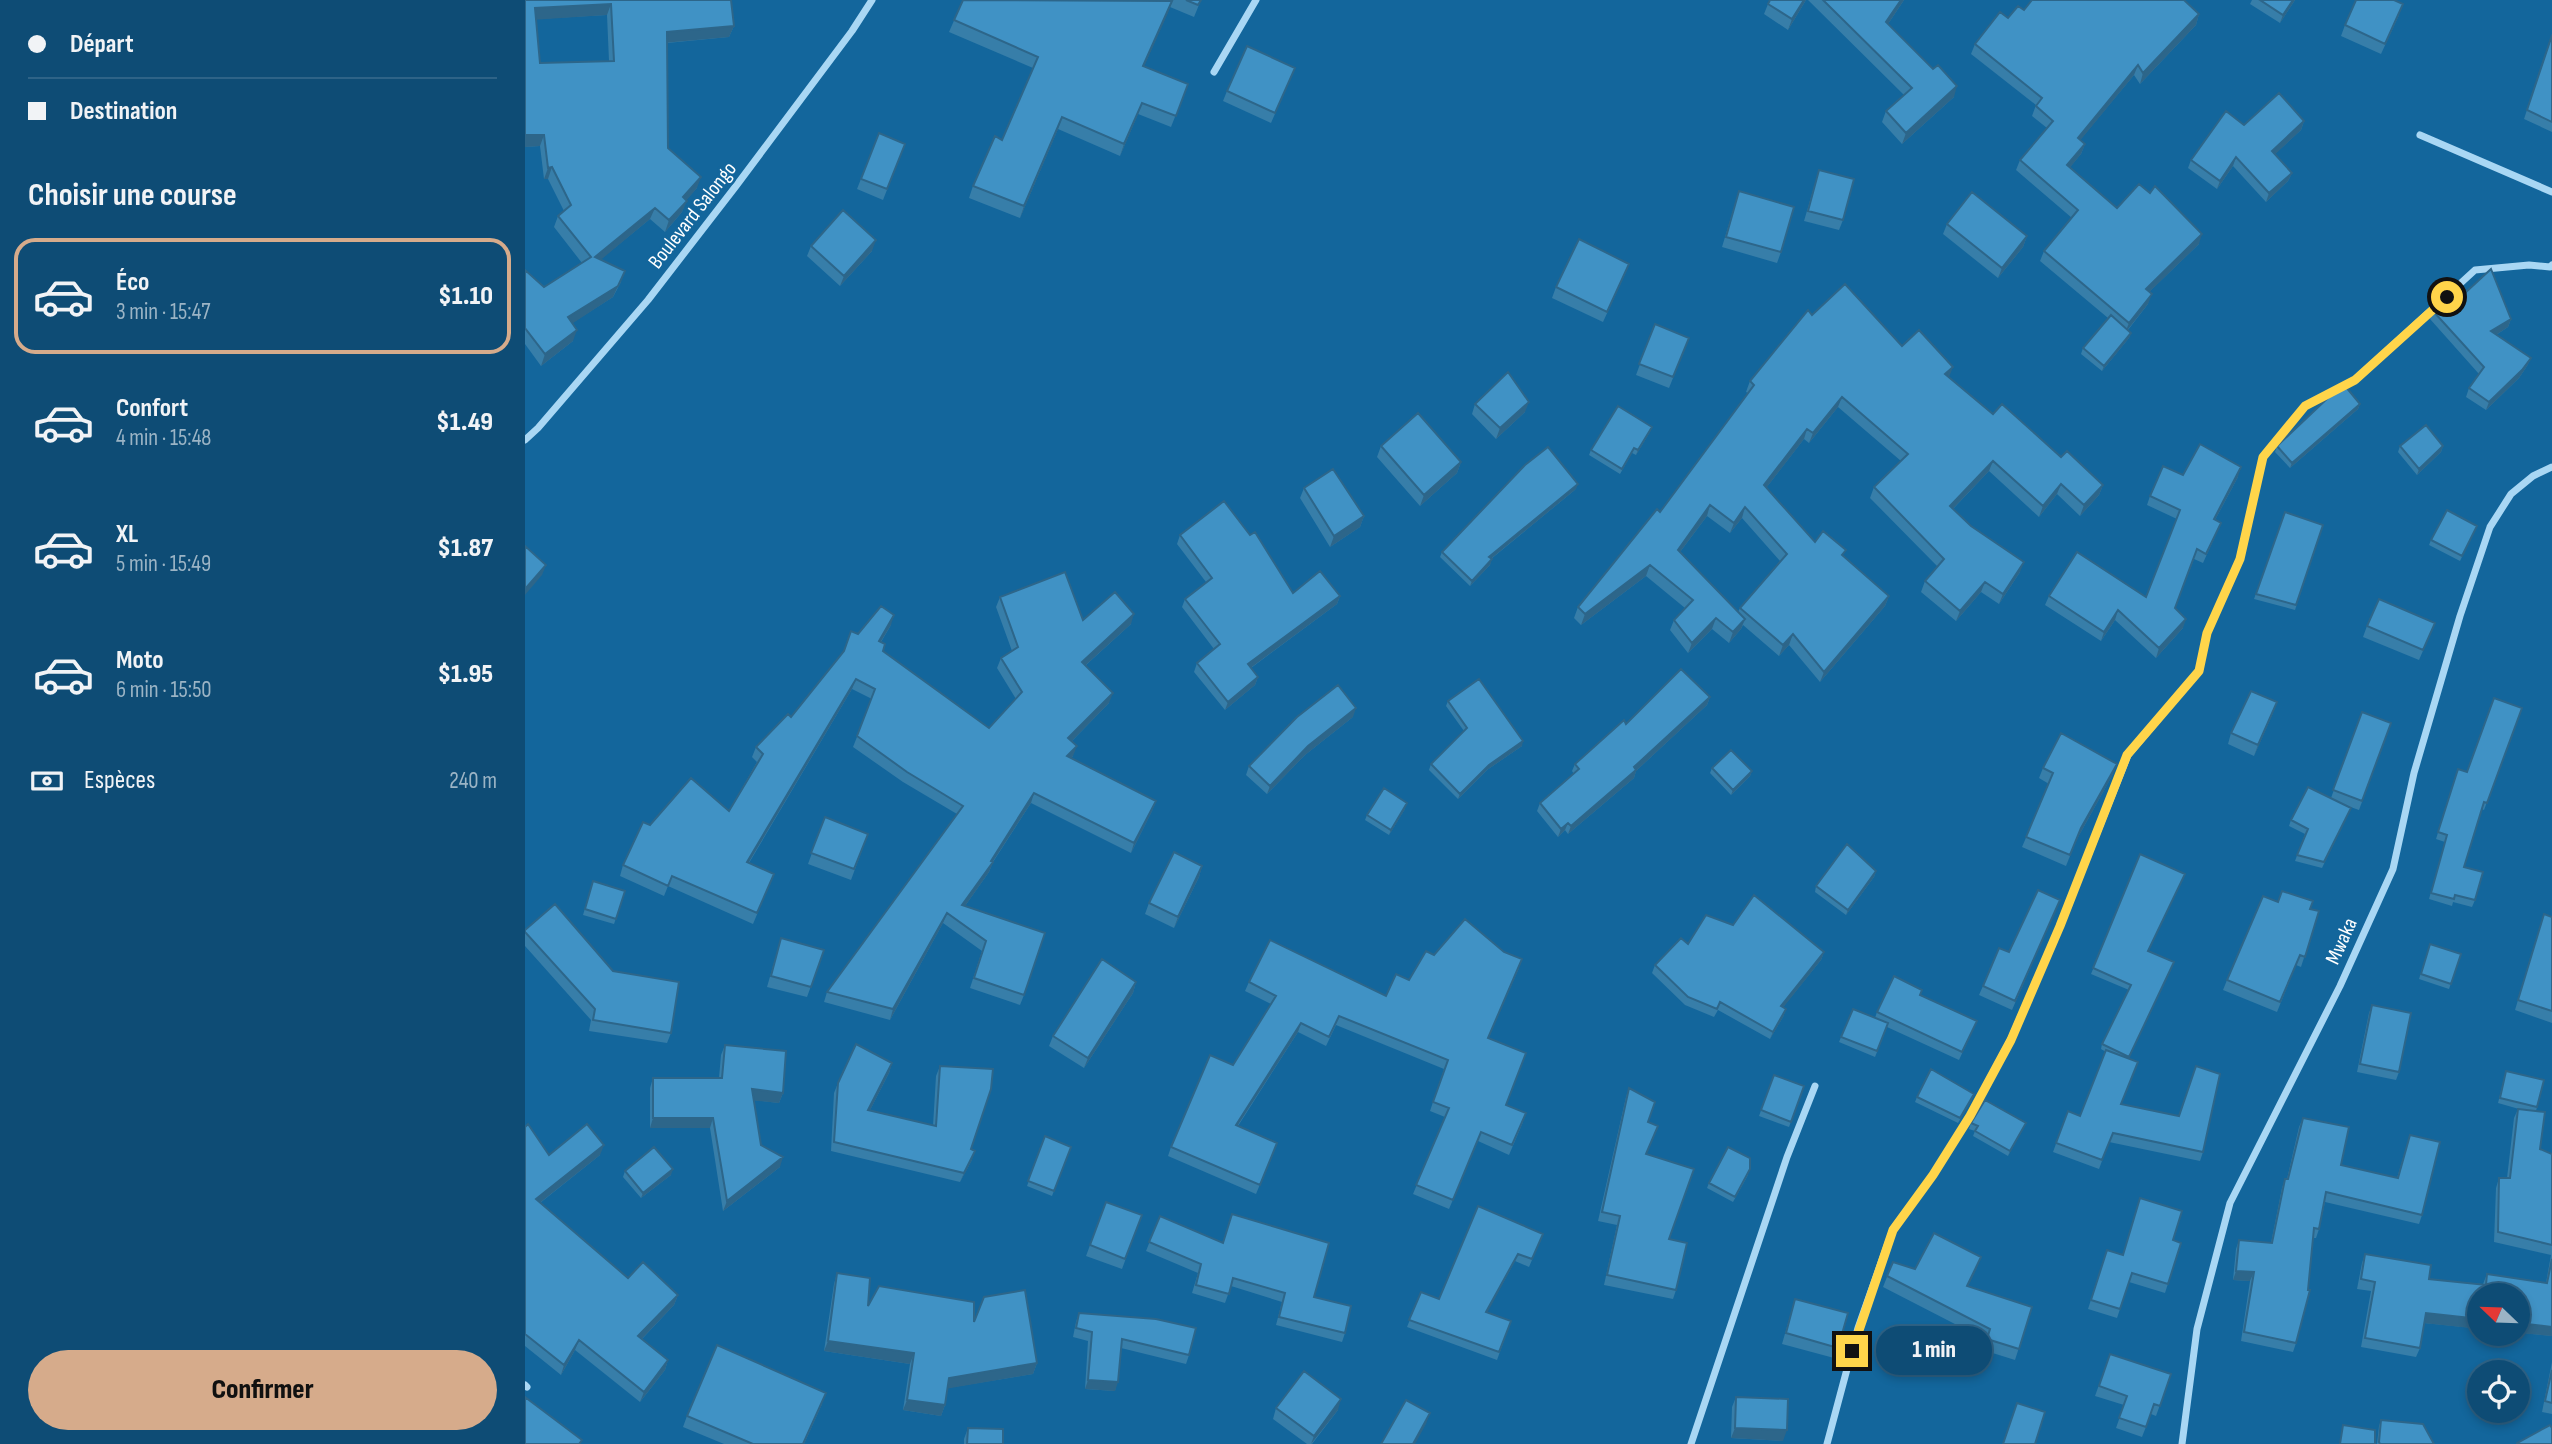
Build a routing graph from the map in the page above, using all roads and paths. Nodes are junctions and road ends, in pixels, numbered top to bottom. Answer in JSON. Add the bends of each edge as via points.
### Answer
{"nodes":[{"id":1,"x":872,"y":0,"type":"edge"},
{"id":2,"x":1256,"y":0,"type":"edge"},
{"id":3,"x":1214,"y":72,"type":"dead end"},
{"id":4,"x":2420,"y":135,"type":"dead end"},
{"id":5,"x":2552,"y":192,"type":"edge"},
{"id":6,"x":2552,"y":265,"type":"edge"},
{"id":7,"x":525,"y":440,"type":"edge"},
{"id":8,"x":2552,"y":467,"type":"edge"},
{"id":9,"x":1815,"y":1086,"type":"dead end"},
{"id":10,"x":1691,"y":1444,"type":"edge"},
{"id":11,"x":1828,"y":1444,"type":"edge"},
{"id":12,"x":2182,"y":1444,"type":"edge"}],
"edges":[{"from":1,"to":7,"type":"street","name":"Boulevard Salongo","via":[[647,300]]},
{"from":2,"to":3,"type":"street"},
{"from":4,"to":5,"type":"street"},
{"from":6,"to":11,"type":"street","via":[[2475,270],[2355,380],[2305,406],[2263,457],[2240,559],[2207,633],[2199,671],[2127,755],[2011,1040],[1970,1116],[1893,1230],[1858,1328]]},
{"from":8,"to":12,"type":"street","name":"Mwaka","via":[[2511,494],[2490,527],[2414,773],[2393,869],[2340,986],[2230,1203],[2197,1329]]},
{"from":9,"to":10,"type":"street"}]}
